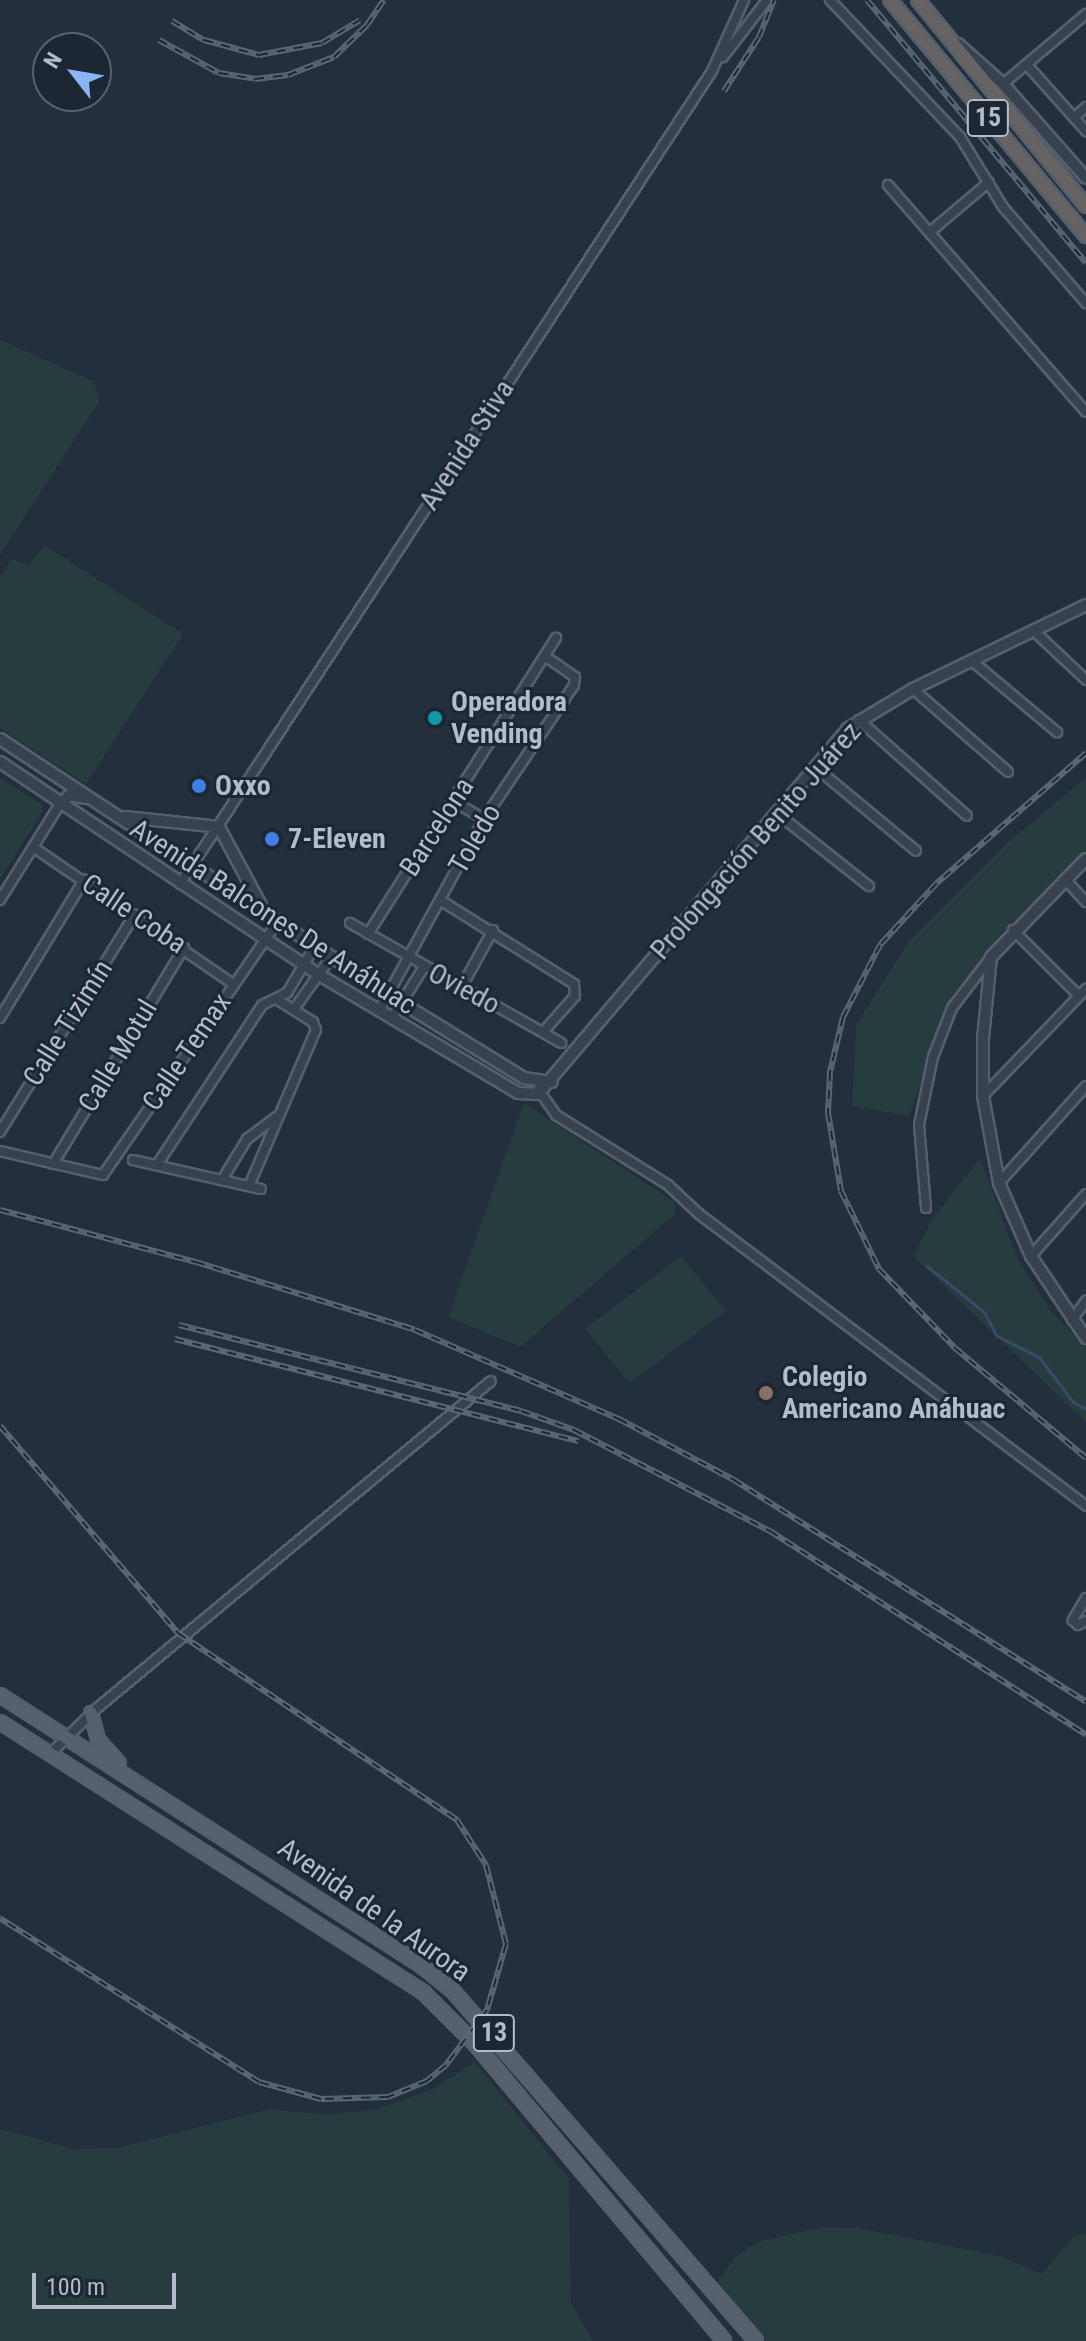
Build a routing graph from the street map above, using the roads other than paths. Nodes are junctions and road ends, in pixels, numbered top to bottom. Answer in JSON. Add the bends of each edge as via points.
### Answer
{"nodes":[{"id":1,"x":744,"y":0,"type":"edge"},
{"id":2,"x":767,"y":0,"type":"edge"},
{"id":3,"x":830,"y":0,"type":"edge"},
{"id":4,"x":890,"y":0,"type":"edge"},
{"id":5,"x":918,"y":0,"type":"edge"},
{"id":6,"x":1086,"y":14,"type":"edge"},
{"id":7,"x":954,"y":41,"type":"junction"},
{"id":8,"x":1027,"y":65,"type":"junction"},
{"id":9,"x":712,"y":71,"type":"junction"},
{"id":10,"x":1003,"y":84,"type":"junction"},
{"id":11,"x":1086,"y":107,"type":"edge"},
{"id":12,"x":1074,"y":118,"type":"junction"},
{"id":13,"x":1086,"y":131,"type":"edge"},
{"id":14,"x":1086,"y":178,"type":"edge"},
{"id":15,"x":989,"y":182,"type":"junction"},
{"id":16,"x":888,"y":185,"type":"dead end"},
{"id":17,"x":1086,"y":206,"type":"edge"},
{"id":18,"x":930,"y":232,"type":"junction"},
{"id":19,"x":1086,"y":236,"type":"edge"},
{"id":20,"x":1086,"y":303,"type":"edge"},
{"id":21,"x":1086,"y":412,"type":"edge"},
{"id":22,"x":1086,"y":605,"type":"edge"},
{"id":23,"x":1034,"y":631,"type":"junction"},
{"id":24,"x":556,"y":638,"type":"dead end"},
{"id":25,"x":546,"y":657,"type":"junction"},
{"id":26,"x":972,"y":661,"type":"junction"},
{"id":27,"x":1086,"y":680,"type":"edge"},
{"id":28,"x":913,"y":689,"type":"junction"},
{"id":29,"x":859,"y":720,"type":"junction"},
{"id":30,"x":1057,"y":732,"type":"dead end"},
{"id":31,"x":0,"y":739,"type":"edge"},
{"id":32,"x":0,"y":762,"type":"edge"},
{"id":33,"x":815,"y":767,"type":"junction"},
{"id":34,"x":1008,"y":772,"type":"dead end"},
{"id":35,"x":453,"y":801,"type":"junction"},
{"id":36,"x":60,"y":804,"type":"junction"},
{"id":37,"x":99,"y":804,"type":"junction"},
{"id":38,"x":115,"y":814,"type":"junction"},
{"id":39,"x":778,"y":814,"type":"junction"},
{"id":40,"x":967,"y":816,"type":"dead end"},
{"id":41,"x":484,"y":819,"type":"junction"},
{"id":42,"x":219,"y":827,"type":"junction"},
{"id":43,"x":33,"y":847,"type":"junction"},
{"id":44,"x":916,"y":851,"type":"dead end"},
{"id":45,"x":1086,"y":859,"type":"edge"},
{"id":46,"x":193,"y":865,"type":"junction"},
{"id":47,"x":1065,"y":879,"type":"junction"},
{"id":48,"x":84,"y":880,"type":"junction"},
{"id":49,"x":180,"y":884,"type":"junction"},
{"id":50,"x":869,"y":886,"type":"dead end"},
{"id":51,"x":0,"y":900,"type":"edge"},
{"id":52,"x":440,"y":900,"type":"junction"},
{"id":53,"x":1086,"y":902,"type":"edge"},
{"id":54,"x":264,"y":911,"type":"junction"},
{"id":55,"x":135,"y":914,"type":"junction"},
{"id":56,"x":279,"y":920,"type":"junction"},
{"id":57,"x":350,"y":923,"type":"dead end"},
{"id":58,"x":493,"y":930,"type":"junction"},
{"id":59,"x":1013,"y":930,"type":"junction"},
{"id":60,"x":368,"y":934,"type":"junction"},
{"id":61,"x":262,"y":940,"type":"junction"},
{"id":62,"x":315,"y":946,"type":"junction"},
{"id":63,"x":184,"y":948,"type":"junction"},
{"id":64,"x":332,"y":956,"type":"junction"},
{"id":65,"x":991,"y":957,"type":"junction"},
{"id":66,"x":409,"y":960,"type":"junction"},
{"id":67,"x":303,"y":965,"type":"junction"},
{"id":68,"x":424,"y":967,"type":"junction"},
{"id":69,"x":316,"y":973,"type":"junction"},
{"id":70,"x":233,"y":984,"type":"junction"},
{"id":71,"x":462,"y":986,"type":"junction"},
{"id":72,"x":1082,"y":992,"type":"edge"},
{"id":73,"x":386,"y":993,"type":"junction"},
{"id":74,"x":279,"y":1001,"type":"junction"},
{"id":75,"x":404,"y":1004,"type":"junction"},
{"id":76,"x":377,"y":1007,"type":"junction"},
{"id":77,"x":294,"y":1009,"type":"junction"},
{"id":78,"x":0,"y":1018,"type":"edge"},
{"id":79,"x":396,"y":1018,"type":"junction"},
{"id":80,"x":543,"y":1032,"type":"junction"},
{"id":81,"x":561,"y":1043,"type":"dead end"},
{"id":82,"x":538,"y":1080,"type":"junction"},
{"id":83,"x":552,"y":1082,"type":"junction"},
{"id":84,"x":1086,"y":1086,"type":"edge"},
{"id":85,"x":538,"y":1094,"type":"junction"},
{"id":86,"x":983,"y":1096,"type":"junction"},
{"id":87,"x":276,"y":1117,"type":"junction"},
{"id":88,"x":0,"y":1132,"type":"edge"},
{"id":89,"x":0,"y":1151,"type":"edge"},
{"id":90,"x":133,"y":1160,"type":"dead end"},
{"id":91,"x":53,"y":1164,"type":"junction"},
{"id":92,"x":157,"y":1165,"type":"junction"},
{"id":93,"x":222,"y":1180,"type":"junction"},
{"id":94,"x":999,"y":1183,"type":"junction"},
{"id":95,"x":249,"y":1186,"type":"junction"},
{"id":96,"x":261,"y":1189,"type":"dead end"},
{"id":97,"x":1086,"y":1194,"type":"edge"},
{"id":98,"x":926,"y":1208,"type":"dead end"},
{"id":99,"x":1031,"y":1256,"type":"junction"},
{"id":100,"x":1086,"y":1301,"type":"edge"},
{"id":101,"x":1072,"y":1320,"type":"junction"},
{"id":102,"x":1086,"y":1338,"type":"edge"},
{"id":103,"x":491,"y":1381,"type":"dead end"},
{"id":104,"x":1086,"y":1506,"type":"edge"},
{"id":105,"x":1086,"y":1598,"type":"edge"},
{"id":106,"x":1086,"y":1621,"type":"edge"},
{"id":107,"x":0,"y":1695,"type":"edge"},
{"id":108,"x":91,"y":1713,"type":"junction"},
{"id":109,"x":0,"y":1722,"type":"edge"},
{"id":110,"x":65,"y":1736,"type":"junction"},
{"id":111,"x":51,"y":1753,"type":"junction"},
{"id":112,"x":142,"y":1785,"type":"junction"},
{"id":113,"x":724,"y":2341,"type":"edge"},
{"id":114,"x":756,"y":2341,"type":"edge"}],
"edges":[{"from":1,"to":9,"type":"street","name":"Avenida Stiva"},
{"from":2,"to":9,"type":"street"},
{"from":3,"to":15,"type":"street","via":[[960,137]]},
{"from":4,"to":19,"type":"highway","number":"15"},
{"from":5,"to":7,"type":"highway","number":"15"},
{"from":6,"to":8,"type":"street"},
{"from":7,"to":10,"type":"street"},
{"from":7,"to":17,"type":"highway","number":"15"},
{"from":8,"to":10,"type":"street"},
{"from":8,"to":12,"type":"street"},
{"from":9,"to":42,"type":"street","name":"Avenida Stiva"},
{"from":10,"to":14,"type":"street"},
{"from":11,"to":12,"type":"street"},
{"from":12,"to":13,"type":"street"},
{"from":15,"to":18,"type":"street"},
{"from":15,"to":20,"type":"street","via":[[1003,207]]},
{"from":16,"to":18,"type":"street"},
{"from":18,"to":21,"type":"street"},
{"from":22,"to":23,"type":"street","name":"Prolongación Benito Juárez"},
{"from":23,"to":26,"type":"street","name":"Prolongación Benito Juárez"},
{"from":23,"to":27,"type":"street"},
{"from":24,"to":25,"type":"street","name":"Barcelona"},
{"from":25,"to":35,"type":"street","name":"Barcelona"},
{"from":25,"to":41,"type":"street","name":"Toledo","via":[[573,675],[574,685]]},
{"from":26,"to":28,"type":"street","name":"Prolongación Benito Juárez"},
{"from":26,"to":30,"type":"street"},
{"from":28,"to":29,"type":"street","name":"Prolongación Benito Juárez"},
{"from":28,"to":34,"type":"street"},
{"from":29,"to":33,"type":"street","name":"Prolongación Benito Juárez"},
{"from":29,"to":40,"type":"street"},
{"from":31,"to":37,"type":"street","name":"Avenida Balcones De Anáhuac"},
{"from":32,"to":36,"type":"street","name":"Avenida Balcones De Anáhuac"},
{"from":33,"to":39,"type":"street","name":"Prolongación Benito Juárez"},
{"from":33,"to":44,"type":"street"},
{"from":35,"to":41,"type":"street"},
{"from":35,"to":60,"type":"street","name":"Barcelona"},
{"from":36,"to":37,"type":"street","via":[[72,795]]},
{"from":36,"to":43,"type":"street"},
{"from":36,"to":49,"type":"street","name":"Avenida Balcones De Anáhuac"},
{"from":37,"to":38,"type":"street","name":"Avenida Balcones De Anáhuac"},
{"from":38,"to":42,"type":"street"},
{"from":38,"to":46,"type":"street","name":"Avenida Balcones De Anáhuac"},
{"from":39,"to":50,"type":"street"},
{"from":39,"to":83,"type":"street","name":"Prolongación Benito Juárez"},
{"from":41,"to":52,"type":"street","name":"Toledo"},
{"from":42,"to":46,"type":"street","name":"Avenida Stiva"},
{"from":42,"to":54,"type":"street"},
{"from":43,"to":48,"type":"street","name":"Calle Coba"},
{"from":43,"to":51,"type":"street"},
{"from":45,"to":47,"type":"street"},
{"from":46,"to":49,"type":"street","name":"Avenida Stiva"},
{"from":46,"to":54,"type":"street","name":"Avenida Balcones De Anáhuac"},
{"from":47,"to":53,"type":"street"},
{"from":47,"to":59,"type":"street"},
{"from":48,"to":55,"type":"street","name":"Calle Coba"},
{"from":48,"to":78,"type":"street"},
{"from":49,"to":61,"type":"street","name":"Avenida Balcones De Anáhuac"},
{"from":52,"to":58,"type":"street"},
{"from":52,"to":66,"type":"street","name":"Toledo"},
{"from":54,"to":56,"type":"street","name":"Avenida Balcones De Anáhuac"},
{"from":55,"to":63,"type":"street","name":"Calle Coba"},
{"from":55,"to":88,"type":"street","name":"Calle Tizimín"},
{"from":56,"to":61,"type":"street","name":"Calle Temax"},
{"from":56,"to":62,"type":"street","name":"Avenida Balcones De Anáhuac"},
{"from":57,"to":60,"type":"street","name":"Oviedo"},
{"from":58,"to":71,"type":"street"},
{"from":58,"to":80,"type":"street","via":[[575,987],[575,996]]},
{"from":59,"to":65,"type":"street"},
{"from":59,"to":72,"type":"street"},
{"from":60,"to":66,"type":"street","name":"Oviedo"},
{"from":61,"to":67,"type":"street","name":"Avenida Balcones De Anáhuac"},
{"from":61,"to":70,"type":"street","name":"Calle Temax"},
{"from":62,"to":64,"type":"street","name":"Avenida Balcones De Anáhuac"},
{"from":62,"to":67,"type":"street"},
{"from":63,"to":70,"type":"street","name":"Calle Coba"},
{"from":63,"to":91,"type":"street","name":"Calle Motul"},
{"from":64,"to":69,"type":"street"},
{"from":64,"to":73,"type":"street","name":"Avenida Balcones De Anáhuac"},
{"from":65,"to":86,"type":"street"},
{"from":65,"to":98,"type":"street","via":[[952,1008],[933,1057],[919,1125]]},
{"from":66,"to":68,"type":"street","name":"Oviedo"},
{"from":66,"to":73,"type":"street","name":"Toledo"},
{"from":67,"to":69,"type":"street","name":"Avenida Balcones De Anáhuac"},
{"from":67,"to":74,"type":"street"},
{"from":68,"to":71,"type":"street","name":"Oviedo"},
{"from":68,"to":75,"type":"street"},
{"from":69,"to":76,"type":"street","name":"Avenida Balcones De Anáhuac"},
{"from":69,"to":77,"type":"street"},
{"from":70,"to":91,"type":"street","name":"Calle Temax","via":[[105,1172],[91,1175]]},
{"from":71,"to":80,"type":"street","name":"Oviedo"},
{"from":72,"to":86,"type":"street"},
{"from":73,"to":75,"type":"street","name":"Avenida Balcones De Anáhuac"},
{"from":73,"to":76,"type":"street"},
{"from":74,"to":77,"type":"street"},
{"from":74,"to":92,"type":"street","via":[[262,1005]]},
{"from":75,"to":79,"type":"street"},
{"from":75,"to":82,"type":"street","name":"Avenida Balcones De Anáhuac","via":[[524,1078]]},
{"from":76,"to":79,"type":"street","name":"Avenida Balcones De Anáhuac"},
{"from":77,"to":87,"type":"street","via":[[316,1030]]},
{"from":79,"to":85,"type":"street","name":"Avenida Balcones De Anáhuac","via":[[518,1093]]},
{"from":80,"to":81,"type":"street","name":"Oviedo"},
{"from":82,"to":83,"type":"street"},
{"from":82,"to":85,"type":"street"},
{"from":83,"to":85,"type":"street","name":"Prolongación Benito Juárez"},
{"from":84,"to":94,"type":"street"},
{"from":85,"to":104,"type":"street","name":"Avenida Balcones De Anáhuac","via":[[556,1115],[668,1185]]},
{"from":86,"to":94,"type":"street"},
{"from":87,"to":93,"type":"street","via":[[247,1139]]},
{"from":87,"to":95,"type":"street"},
{"from":89,"to":91,"type":"street"},
{"from":90,"to":92,"type":"street"},
{"from":92,"to":93,"type":"street"},
{"from":93,"to":95,"type":"street"},
{"from":94,"to":99,"type":"street"},
{"from":95,"to":96,"type":"street"},
{"from":97,"to":99,"type":"street"},
{"from":99,"to":101,"type":"street"},
{"from":100,"to":101,"type":"street"},
{"from":101,"to":102,"type":"street"},
{"from":103,"to":108,"type":"street"},
{"from":105,"to":106,"type":"street","via":[[1073,1620],[1078,1625]]},
{"from":107,"to":110,"type":"main road","name":"Avenida de la Aurora","number":"13"},
{"from":108,"to":110,"type":"street"},
{"from":108,"to":112,"type":"main road","via":[[101,1744]]},
{"from":109,"to":111,"type":"main road","name":"Avenida de la Aurora","number":"13"},
{"from":110,"to":111,"type":"street"},
{"from":110,"to":112,"type":"main road","name":"Avenida de la Aurora","number":"13"},
{"from":111,"to":113,"type":"main road","name":"Avenida de la Aurora","number":"13","via":[[423,1992],[475,2044]]},
{"from":112,"to":114,"type":"main road","name":"Avenida de la Aurora","number":"13","via":[[453,1991]]}]}
